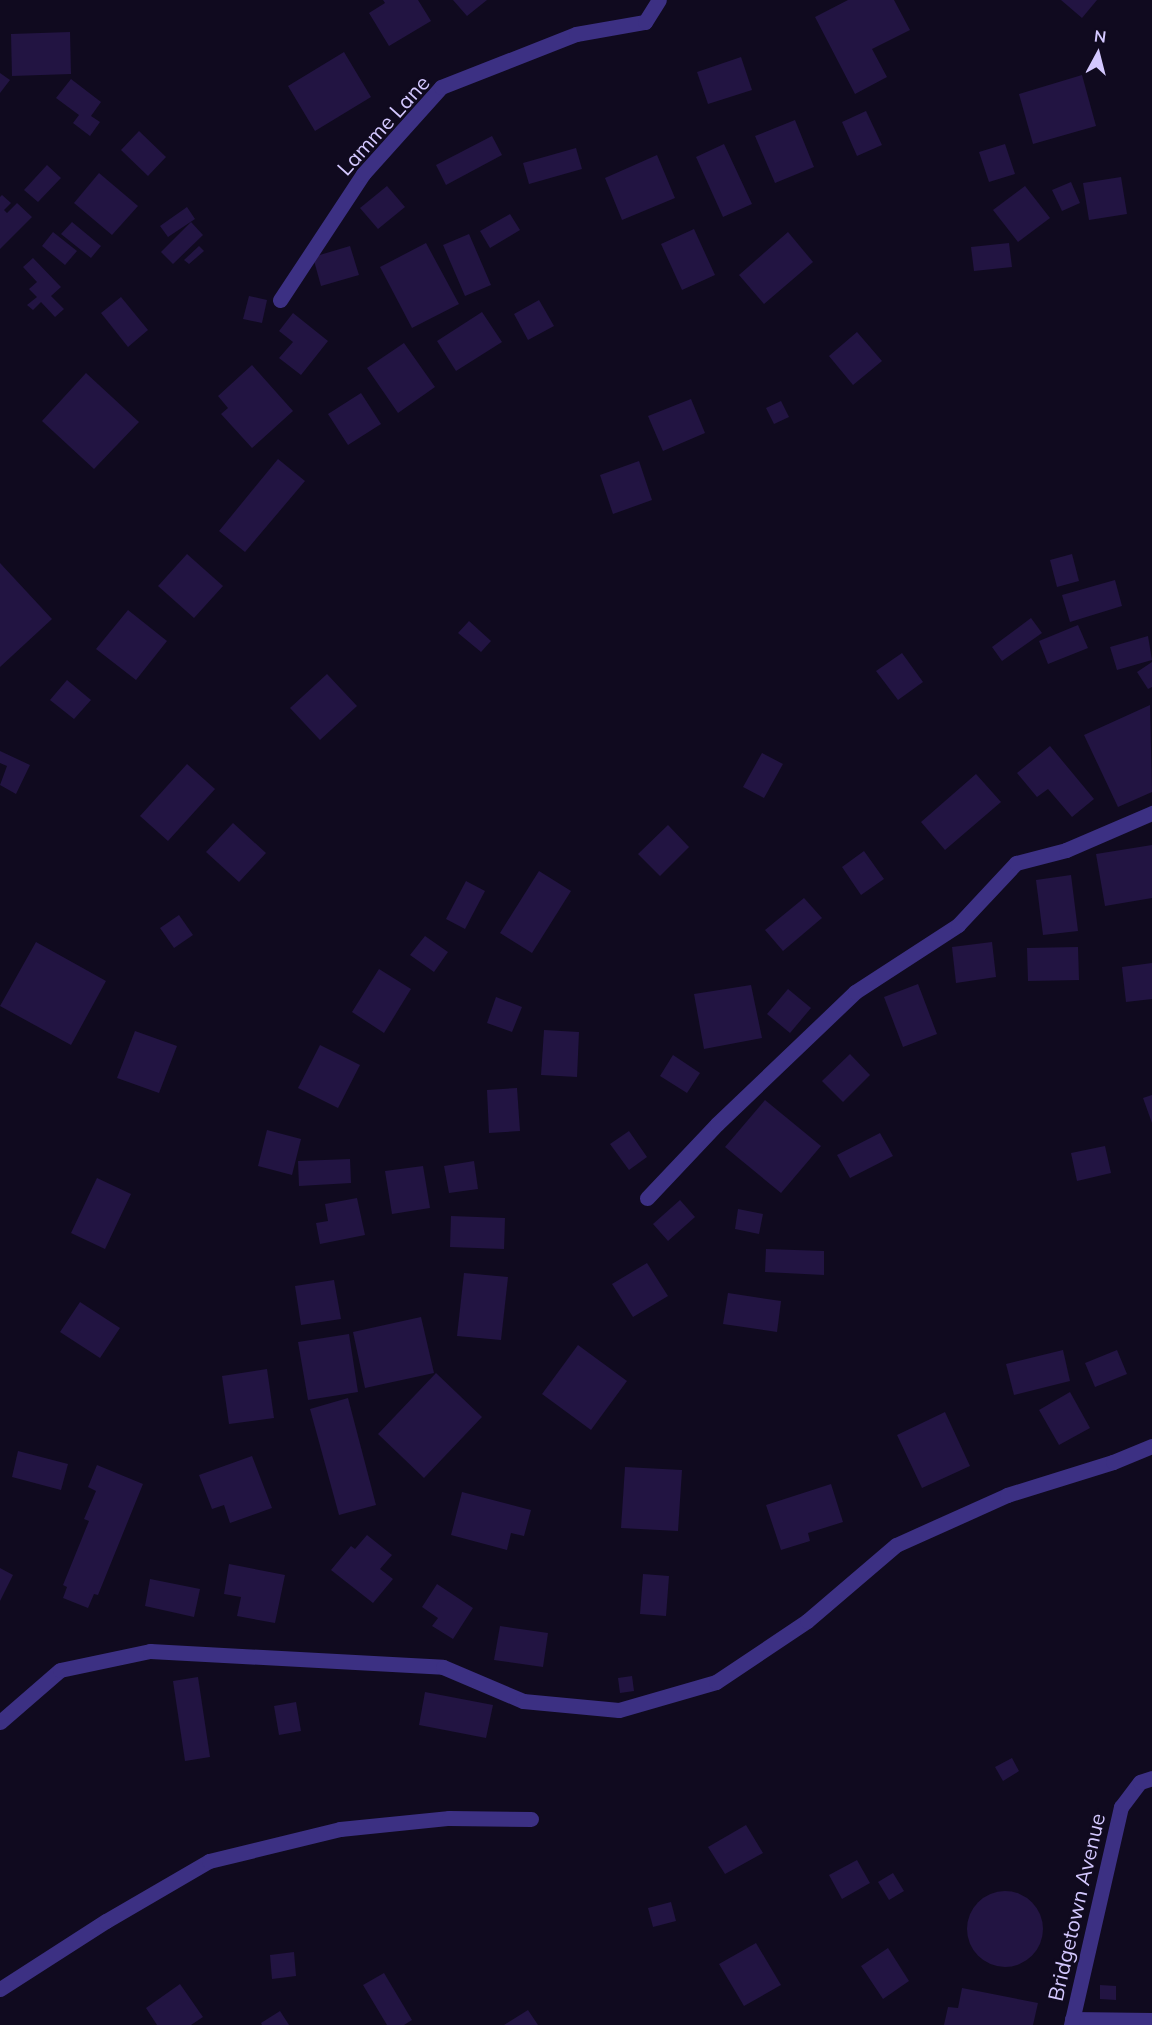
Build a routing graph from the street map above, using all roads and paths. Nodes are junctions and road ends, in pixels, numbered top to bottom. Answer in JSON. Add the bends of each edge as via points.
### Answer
{"nodes":[{"id":1,"x":659,"y":0,"type":"edge"},
{"id":2,"x":280,"y":300,"type":"dead end"},
{"id":3,"x":1152,"y":813,"type":"edge"},
{"id":4,"x":647,"y":1198,"type":"dead end"},
{"id":5,"x":1152,"y":1446,"type":"edge"},
{"id":6,"x":0,"y":1722,"type":"edge"},
{"id":7,"x":1152,"y":1778,"type":"edge"},
{"id":8,"x":531,"y":1819,"type":"dead end"},
{"id":9,"x":0,"y":1989,"type":"edge"},
{"id":10,"x":1152,"y":2020,"type":"edge"},
{"id":11,"x":1072,"y":2022,"type":"edge"}],
"edges":[{"from":1,"to":2,"type":"street","name":"Lamme Lane","via":[[645,22],[576,34],[441,87],[363,174]]},
{"from":3,"to":4,"type":"street","via":[[1066,850],[1016,863],[958,925],[855,992]]},
{"from":5,"to":6,"type":"street","via":[[1007,1495],[896,1545],[807,1621],[716,1682],[619,1710],[523,1701],[442,1667],[150,1651],[60,1670]]},
{"from":7,"to":11,"type":"street","name":"Bridgetown Avenue","via":[[1140,1782],[1120,1807]]},
{"from":8,"to":9,"type":"street","via":[[449,1818],[340,1828],[209,1861]]},
{"from":10,"to":11,"type":"street"}]}
